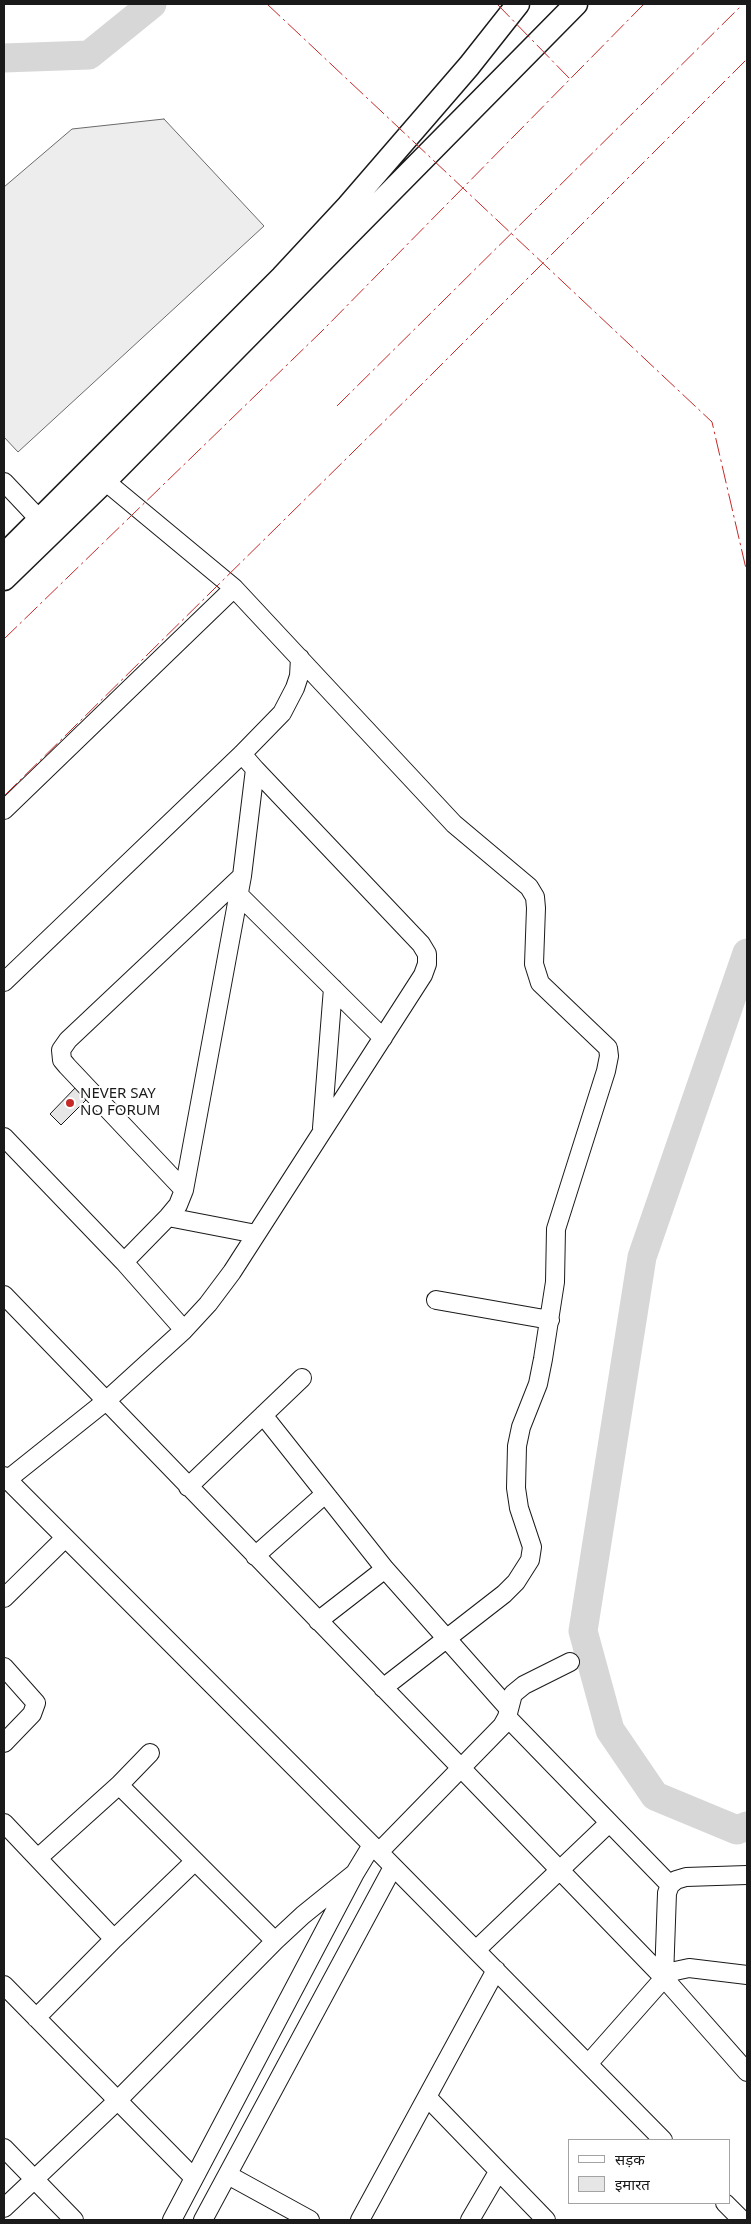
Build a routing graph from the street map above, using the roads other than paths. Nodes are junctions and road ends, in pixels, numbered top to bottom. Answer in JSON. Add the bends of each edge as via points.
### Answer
{"nodes":[{"id":1,"x":518,"y":4,"type":"edge"},
{"id":2,"x":576,"y":4,"type":"edge"},
{"id":3,"x":105,"y":481,"type":"junction"},
{"id":4,"x":4,"y":482,"type":"edge"},
{"id":5,"x":40,"y":520,"type":"junction"},
{"id":6,"x":4,"y":555,"type":"edge"},
{"id":7,"x":4,"y":579,"type":"edge"},
{"id":8,"x":234,"y":588,"type":"junction"},
{"id":9,"x":300,"y":658,"type":"junction"},
{"id":10,"x":242,"y":754,"type":"junction"},
{"id":11,"x":255,"y":769,"type":"junction"},
{"id":12,"x":4,"y":810,"type":"edge"},
{"id":13,"x":242,"y":876,"type":"junction"},
{"id":14,"x":238,"y":894,"type":"junction"},
{"id":15,"x":4,"y":982,"type":"edge"},
{"id":16,"x":333,"y":988,"type":"junction"},
{"id":17,"x":383,"y":1038,"type":"junction"},
{"id":18,"x":322,"y":1131,"type":"junction"},
{"id":19,"x":4,"y":1139,"type":"edge"},
{"id":20,"x":184,"y":1190,"type":"junction"},
{"id":21,"x":168,"y":1217,"type":"junction"},
{"id":22,"x":256,"y":1234,"type":"junction"},
{"id":23,"x":124,"y":1262,"type":"junction"},
{"id":24,"x":4,"y":1295,"type":"edge"},
{"id":25,"x":436,"y":1300,"type":"dead end"},
{"id":26,"x":550,"y":1320,"type":"junction"},
{"id":27,"x":184,"y":1330,"type":"junction"},
{"id":28,"x":302,"y":1378,"type":"dead end"},
{"id":29,"x":106,"y":1401,"type":"junction"},
{"id":30,"x":263,"y":1416,"type":"junction"},
{"id":31,"x":5,"y":1478,"type":"edge"},
{"id":32,"x":188,"y":1487,"type":"junction"},
{"id":33,"x":325,"y":1494,"type":"junction"},
{"id":34,"x":64,"y":1539,"type":"junction"},
{"id":35,"x":255,"y":1556,"type":"junction"},
{"id":36,"x":385,"y":1568,"type":"junction"},
{"id":37,"x":4,"y":1598,"type":"edge"},
{"id":38,"x":318,"y":1621,"type":"junction"},
{"id":39,"x":446,"y":1639,"type":"junction"},
{"id":40,"x":570,"y":1662,"type":"dead end"},
{"id":41,"x":4,"y":1667,"type":"edge"},
{"id":42,"x":383,"y":1688,"type":"junction"},
{"id":43,"x":508,"y":1713,"type":"junction"},
{"id":44,"x":4,"y":1743,"type":"edge"},
{"id":45,"x":150,"y":1753,"type":"dead end"},
{"id":46,"x":460,"y":1769,"type":"junction"},
{"id":47,"x":119,"y":1785,"type":"junction"},
{"id":48,"x":4,"y":1823,"type":"edge"},
{"id":49,"x":609,"y":1823,"type":"junction"},
{"id":50,"x":376,"y":1848,"type":"junction"},
{"id":51,"x":38,"y":1858,"type":"junction"},
{"id":52,"x":195,"y":1861,"type":"junction"},
{"id":53,"x":393,"y":1867,"type":"junction"},
{"id":54,"x":560,"y":1872,"type":"junction"},
{"id":55,"x":355,"y":1873,"type":"junction"},
{"id":56,"x":747,"y":1875,"type":"edge"},
{"id":57,"x":670,"y":1885,"type":"junction"},
{"id":58,"x":114,"y":1939,"type":"junction"},
{"id":59,"x":275,"y":1942,"type":"junction"},
{"id":60,"x":476,"y":1950,"type":"junction"},
{"id":61,"x":496,"y":1970,"type":"junction"},
{"id":62,"x":747,"y":1975,"type":"edge"},
{"id":63,"x":664,"y":1978,"type":"junction"},
{"id":64,"x":4,"y":1985,"type":"edge"},
{"id":65,"x":36,"y":2018,"type":"junction"},
{"id":66,"x":588,"y":2064,"type":"junction"},
{"id":67,"x":747,"y":2072,"type":"edge"},
{"id":68,"x":427,"y":2097,"type":"junction"},
{"id":69,"x":117,"y":2101,"type":"junction"},
{"id":70,"x":662,"y":2139,"type":"edge"},
{"id":71,"x":4,"y":2148,"type":"edge"},
{"id":72,"x":498,"y":2172,"type":"junction"},
{"id":73,"x":228,"y":2175,"type":"junction"},
{"id":74,"x":194,"y":2178,"type":"junction"},
{"id":75,"x":33,"y":2179,"type":"junction"},
{"id":76,"x":726,"y":2204,"type":"edge"},
{"id":77,"x":4,"y":2208,"type":"edge"},
{"id":78,"x":74,"y":2220,"type":"edge"},
{"id":79,"x":172,"y":2220,"type":"edge"},
{"id":80,"x":203,"y":2220,"type":"edge"},
{"id":81,"x":310,"y":2220,"type":"edge"},
{"id":82,"x":360,"y":2220,"type":"edge"},
{"id":83,"x":470,"y":2220,"type":"edge"},
{"id":84,"x":546,"y":2220,"type":"edge"},
{"id":85,"x":742,"y":2220,"type":"edge"}],
"edges":[{"from":1,"to":5,"type":"main road","via":[[469,66],[288,271]]},
{"from":2,"to":3,"type":"main road"},
{"from":3,"to":7,"type":"main road"},
{"from":3,"to":8,"type":"street"},
{"from":4,"to":5,"type":"street"},
{"from":5,"to":6,"type":"main road"},
{"from":8,"to":9,"type":"street"},
{"from":8,"to":12,"type":"street"},
{"from":9,"to":10,"type":"street","via":[[295,688],[282,712]]},
{"from":9,"to":26,"type":"street","via":[[454,824],[529,887],[535,897],[534,964],[540,984],[608,1048],[606,1071],[556,1229]]},
{"from":10,"to":11,"type":"street"},
{"from":10,"to":15,"type":"street"},
{"from":11,"to":13,"type":"street"},
{"from":11,"to":17,"type":"street","via":[[427,954],[423,975]]},
{"from":13,"to":14,"type":"street"},
{"from":13,"to":20,"type":"street","via":[[60,1050],[67,1066]]},
{"from":14,"to":16,"type":"street"},
{"from":14,"to":20,"type":"street"},
{"from":16,"to":17,"type":"street"},
{"from":16,"to":18,"type":"street"},
{"from":17,"to":18,"type":"street"},
{"from":18,"to":22,"type":"street"},
{"from":19,"to":23,"type":"street"},
{"from":20,"to":21,"type":"street"},
{"from":21,"to":22,"type":"street"},
{"from":21,"to":23,"type":"street"},
{"from":22,"to":27,"type":"street","via":[[208,1304]]},
{"from":23,"to":27,"type":"street"},
{"from":24,"to":29,"type":"street"},
{"from":25,"to":26,"type":"street"},
{"from":26,"to":39,"type":"street","via":[[538,1384],[517,1446],[516,1488],[532,1547],[530,1560],[504,1594]]},
{"from":27,"to":29,"type":"street"},
{"from":28,"to":30,"type":"street"},
{"from":29,"to":31,"type":"street"},
{"from":29,"to":32,"type":"street"},
{"from":30,"to":32,"type":"street"},
{"from":30,"to":33,"type":"street"},
{"from":31,"to":34,"type":"street"},
{"from":32,"to":35,"type":"street"},
{"from":33,"to":35,"type":"street"},
{"from":33,"to":36,"type":"street"},
{"from":34,"to":37,"type":"street"},
{"from":34,"to":50,"type":"street"},
{"from":35,"to":38,"type":"street"},
{"from":36,"to":38,"type":"street"},
{"from":36,"to":39,"type":"street"},
{"from":38,"to":42,"type":"street"},
{"from":39,"to":42,"type":"street"},
{"from":39,"to":43,"type":"street"},
{"from":40,"to":43,"type":"street","via":[[518,1689],[513,1694]]},
{"from":41,"to":44,"type":"street","via":[[36,1703],[32,1714]]},
{"from":42,"to":46,"type":"street"},
{"from":43,"to":46,"type":"street","via":[[502,1726]]},
{"from":43,"to":49,"type":"street"},
{"from":45,"to":47,"type":"street"},
{"from":46,"to":50,"type":"street"},
{"from":46,"to":54,"type":"street"},
{"from":47,"to":51,"type":"street"},
{"from":47,"to":52,"type":"street"},
{"from":48,"to":51,"type":"street"},
{"from":49,"to":54,"type":"street"},
{"from":49,"to":57,"type":"street"},
{"from":50,"to":53,"type":"street"},
{"from":50,"to":55,"type":"street"},
{"from":51,"to":58,"type":"street"},
{"from":52,"to":58,"type":"street"},
{"from":52,"to":59,"type":"street"},
{"from":53,"to":60,"type":"street"},
{"from":53,"to":73,"type":"street"},
{"from":54,"to":60,"type":"street"},
{"from":54,"to":63,"type":"street"},
{"from":55,"to":59,"type":"street"},
{"from":55,"to":74,"type":"street"},
{"from":56,"to":57,"type":"street","via":[[686,1877]]},
{"from":57,"to":63,"type":"street"},
{"from":58,"to":65,"type":"street"},
{"from":59,"to":69,"type":"street"},
{"from":60,"to":61,"type":"street"},
{"from":61,"to":66,"type":"street"},
{"from":61,"to":68,"type":"street"},
{"from":62,"to":63,"type":"street","via":[[689,1968]]},
{"from":63,"to":66,"type":"street"},
{"from":63,"to":67,"type":"street"},
{"from":64,"to":65,"type":"street"},
{"from":65,"to":69,"type":"street"},
{"from":66,"to":70,"type":"street"},
{"from":68,"to":72,"type":"street"},
{"from":68,"to":82,"type":"street"},
{"from":69,"to":74,"type":"street"},
{"from":69,"to":75,"type":"street"},
{"from":71,"to":75,"type":"street"},
{"from":72,"to":83,"type":"street"},
{"from":72,"to":84,"type":"street"},
{"from":73,"to":80,"type":"street"},
{"from":73,"to":81,"type":"street"},
{"from":74,"to":79,"type":"street"},
{"from":75,"to":77,"type":"street"},
{"from":75,"to":78,"type":"street"},
{"from":76,"to":85,"type":"street"}]}
